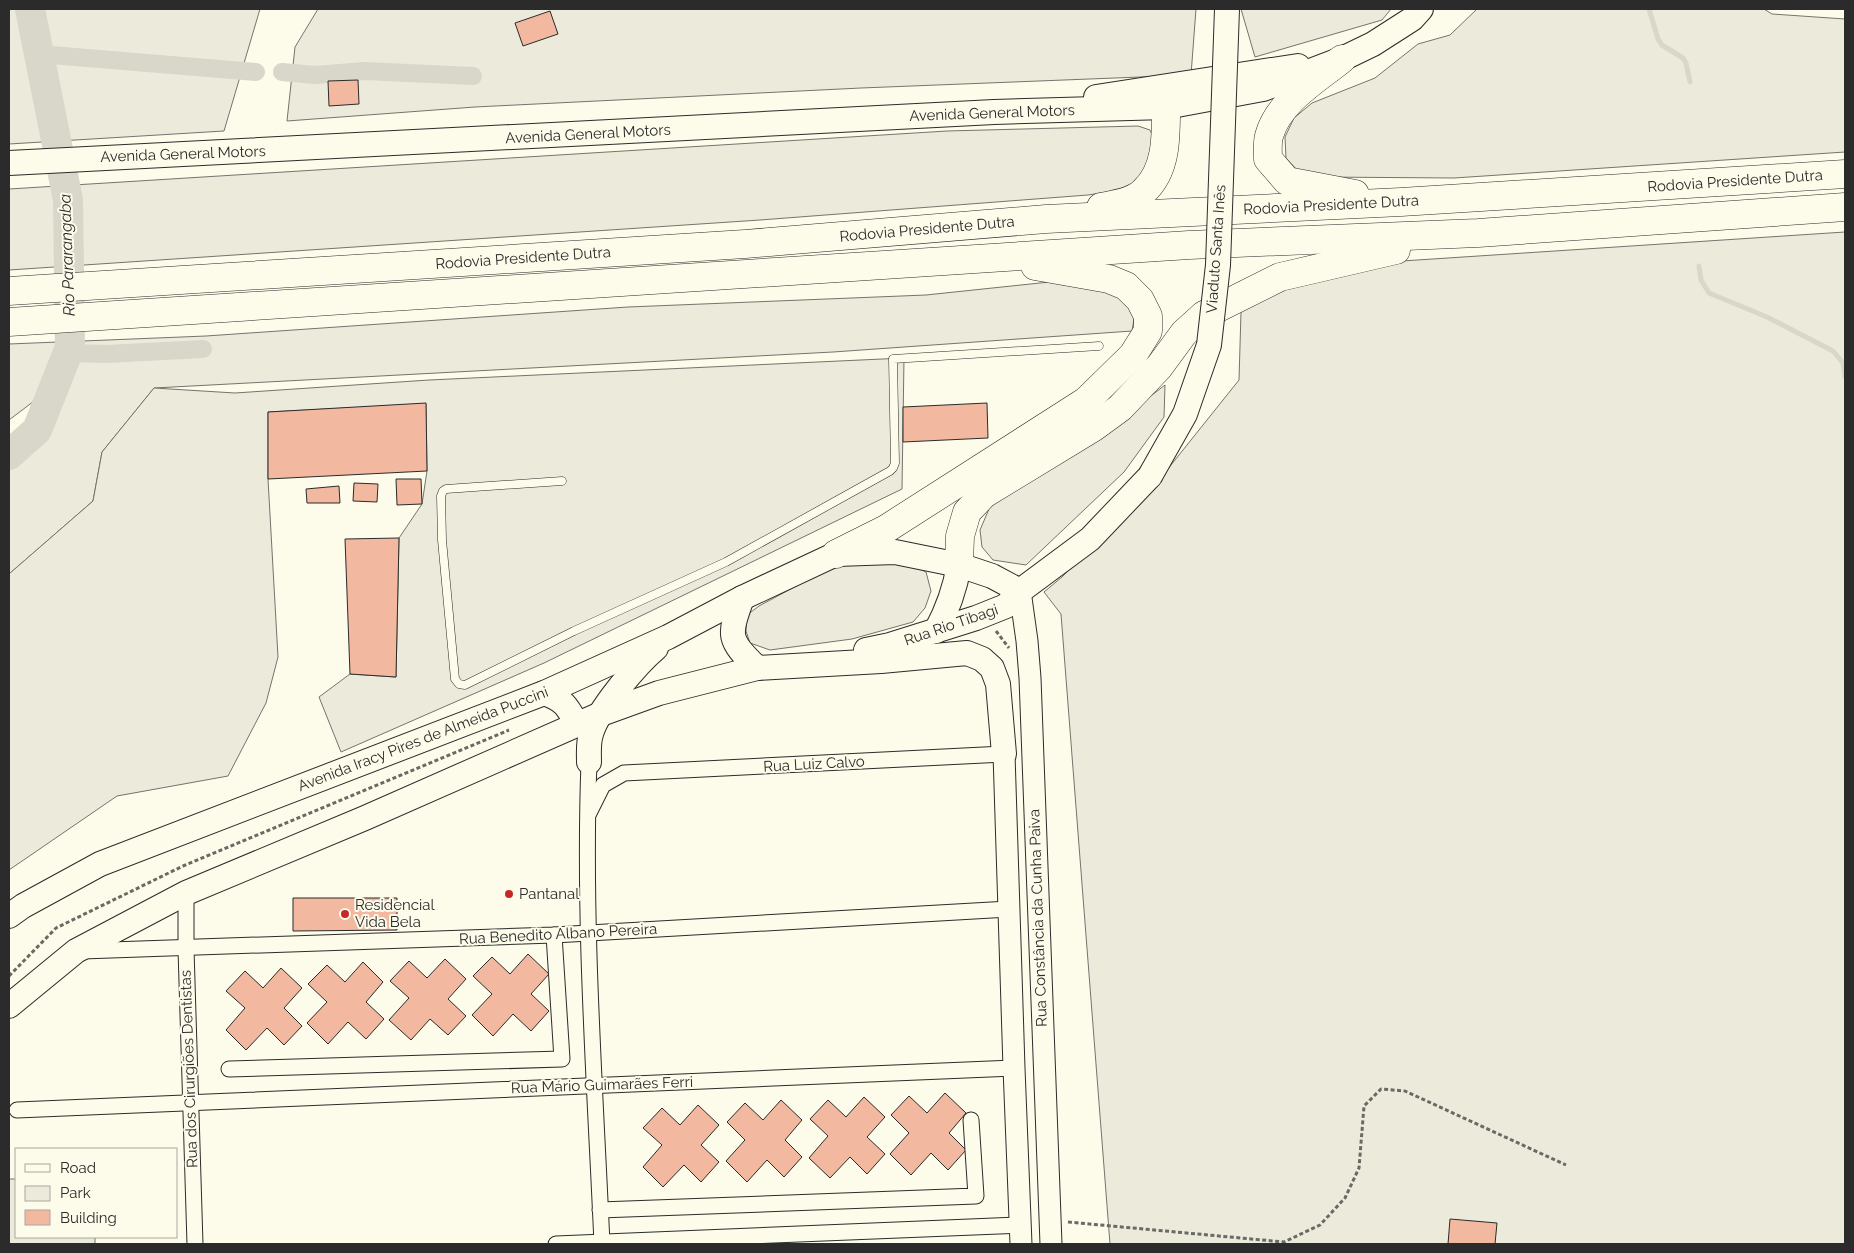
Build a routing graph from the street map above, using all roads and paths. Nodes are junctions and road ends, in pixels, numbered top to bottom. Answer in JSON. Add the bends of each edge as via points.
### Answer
{"nodes":[{"id":1,"x":1227,"y":9,"type":"edge"},
{"id":2,"x":1421,"y":9,"type":"edge"},
{"id":3,"x":1342,"y":59,"type":"junction"},
{"id":4,"x":1195,"y":81,"type":"junction"},
{"id":5,"x":1166,"y":107,"type":"junction"},
{"id":6,"x":994,"y":112,"type":"junction"},
{"id":7,"x":10,"y":162,"type":"edge"},
{"id":8,"x":1845,"y":174,"type":"edge"},
{"id":9,"x":1401,"y":202,"type":"junction"},
{"id":10,"x":1845,"y":207,"type":"edge"},
{"id":11,"x":1046,"y":219,"type":"junction"},
{"id":12,"x":1478,"y":234,"type":"junction"},
{"id":13,"x":994,"y":258,"type":"junction"},
{"id":14,"x":21,"y":290,"type":"edge"},
{"id":15,"x":20,"y":321,"type":"edge"},
{"id":16,"x":1099,"y":346,"type":"dead end"},
{"id":17,"x":1150,"y":476,"type":"joint"},
{"id":18,"x":562,"y":481,"type":"dead end"},
{"id":19,"x":836,"y":554,"type":"junction"},
{"id":20,"x":959,"y":565,"type":"junction"},
{"id":21,"x":1020,"y":592,"type":"junction"},
{"id":22,"x":742,"y":598,"type":"junction"},
{"id":23,"x":936,"y":631,"type":"junction"},
{"id":24,"x":668,"y":637,"type":"junction"},
{"id":25,"x":794,"y":665,"type":"junction"},
{"id":26,"x":757,"y":668,"type":"junction"},
{"id":27,"x":544,"y":693,"type":"junction"},
{"id":28,"x":623,"y":704,"type":"junction"},
{"id":29,"x":601,"y":714,"type":"junction"},
{"id":30,"x":577,"y":724,"type":"junction"},
{"id":31,"x":512,"y":729,"type":"dead end"},
{"id":32,"x":1004,"y":754,"type":"junction"},
{"id":33,"x":589,"y":762,"type":"junction"},
{"id":34,"x":587,"y":818,"type":"junction"},
{"id":35,"x":186,"y":893,"type":"junction"},
{"id":36,"x":1009,"y":909,"type":"junction"},
{"id":37,"x":9,"y":916,"type":"edge"},
{"id":38,"x":588,"y":933,"type":"junction"},
{"id":39,"x":554,"y":935,"type":"junction"},
{"id":40,"x":186,"y":949,"type":"junction"},
{"id":41,"x":76,"y":952,"type":"junction"},
{"id":42,"x":9,"y":976,"type":"edge"},
{"id":43,"x":9,"y":1006,"type":"edge"},
{"id":44,"x":1014,"y":1068,"type":"junction"},
{"id":45,"x":229,"y":1069,"type":"dead end"},
{"id":46,"x":594,"y":1085,"type":"junction"},
{"id":47,"x":190,"y":1102,"type":"junction"},
{"id":48,"x":17,"y":1110,"type":"dead end"},
{"id":49,"x":971,"y":1120,"type":"dead end"},
{"id":50,"x":1566,"y":1165,"type":"dead end"},
{"id":51,"x":600,"y":1210,"type":"junction"},
{"id":52,"x":1050,"y":1220,"type":"junction"},
{"id":53,"x":1021,"y":1235,"type":"edge"},
{"id":54,"x":602,"y":1243,"type":"edge"},
{"id":55,"x":195,"y":1244,"type":"edge"},
{"id":56,"x":556,"y":1244,"type":"edge"},
{"id":57,"x":1052,"y":1244,"type":"edge"}],
"edges":[{"from":1,"to":17,"type":"main road","name":"Viaduto Santa Inês","bridge":true,"via":[[1218,265],[1209,345],[1185,414]]},
{"from":2,"to":3,"type":"main road","via":[[1412,19],[1373,44]]},
{"from":3,"to":4,"type":"main road"},
{"from":3,"to":5,"type":"main road","name":"Avenida General Motors","via":[[1263,89]]},
{"from":3,"to":9,"type":"highway","via":[[1293,98],[1275,120],[1268,138],[1268,159],[1287,181]]},
{"from":4,"to":5,"type":"main road","via":[[1180,91]]},
{"from":4,"to":6,"type":"main road"},
{"from":5,"to":6,"type":"main road","name":"Avenida General Motors"},
{"from":5,"to":11,"type":"highway","via":[[1162,160],[1158,174],[1144,192],[1123,203]]},
{"from":6,"to":7,"type":"main road","name":"Avenida General Motors"},
{"from":8,"to":9,"type":"highway","name":"Rodovia Presidente Dutra"},
{"from":9,"to":11,"type":"highway","name":"Rodovia Presidente Dutra"},
{"from":10,"to":12,"type":"highway","name":"Rodovia Presidente Dutra"},
{"from":11,"to":14,"type":"highway","name":"Rodovia Presidente Dutra","via":[[745,244]]},
{"from":12,"to":13,"type":"highway","name":"Rodovia Presidente Dutra","via":[[1189,245]]},
{"from":12,"to":20,"type":"highway","via":[[1280,277],[1204,315],[1184,333],[1159,367],[1120,408],[984,494],[967,512],[960,536]]},
{"from":13,"to":15,"type":"highway","name":"Rodovia Presidente Dutra"},
{"from":13,"to":19,"type":"highway","via":[[1109,279],[1126,286],[1140,300],[1148,316],[1148,331],[1133,355],[1086,401],[886,529]]},
{"from":16,"to":18,"type":"lane","via":[[893,359],[895,463],[890,471],[726,562],[582,627],[465,685],[459,684],[442,540],[443,491]]},
{"from":17,"to":21,"type":"main road","name":"Rua Rio Tibagi","via":[[1090,539]]},
{"from":19,"to":20,"type":"main road","via":[[895,552]]},
{"from":19,"to":22,"type":"main road","name":"Avenida Iracy Pires de Almeida Puccini"},
{"from":20,"to":21,"type":"main road","via":[[992,576]]},
{"from":20,"to":23,"type":"main road","via":[[956,586]]},
{"from":21,"to":23,"type":"main road","name":"Rua Rio Tibagi","via":[[1006,606]]},
{"from":21,"to":52,"type":"street","name":"Rua Constância da Cunha Paiva","via":[[1030,678]]},
{"from":22,"to":24,"type":"main road","name":"Avenida Iracy Pires de Almeida Puccini"},
{"from":22,"to":26,"type":"main road","via":[[732,626],[735,642]]},
{"from":23,"to":25,"type":"main road","name":"Rua Rio Tibagi","via":[[890,645]]},
{"from":24,"to":27,"type":"main road","name":"Avenida Iracy Pires de Almeida Puccini"},
{"from":24,"to":29,"type":"main road","via":[[642,660]]},
{"from":25,"to":26,"type":"main road"},
{"from":25,"to":32,"type":"main road","via":[[967,653],[982,658],[992,668],[998,684]]},
{"from":26,"to":28,"type":"main road"},
{"from":27,"to":30,"type":"main road","via":[[558,698],[567,706]]},
{"from":27,"to":37,"type":"main road","name":"Avenida Iracy Pires de Almeida Puccini","via":[[100,864]]},
{"from":28,"to":29,"type":"main road"},
{"from":28,"to":33,"type":"street","via":[[596,742]]},
{"from":29,"to":30,"type":"main road"},
{"from":29,"to":33,"type":"main road","via":[[590,735]]},
{"from":30,"to":33,"type":"street"},
{"from":30,"to":35,"type":"main road"},
{"from":31,"to":42,"type":"path","via":[[183,866],[56,928]]},
{"from":32,"to":34,"type":"street","name":"Rua Luiz Calvo","via":[[624,773],[603,785]]},
{"from":32,"to":36,"type":"street","name":"Rua Constância da Cunha Paiva"},
{"from":33,"to":34,"type":"street"},
{"from":34,"to":38,"type":"street"},
{"from":35,"to":40,"type":"street","name":"Rua dos Cirurgiões Dentistas"},
{"from":35,"to":41,"type":"main road"},
{"from":36,"to":38,"type":"street","name":"Rua Benedito Albano Pereira"},
{"from":36,"to":44,"type":"street","name":"Rua Constância da Cunha Paiva"},
{"from":38,"to":39,"type":"street","name":"Rua Benedito Albano Pereira"},
{"from":38,"to":46,"type":"street"},
{"from":39,"to":40,"type":"street","name":"Rua Benedito Albano Pereira"},
{"from":39,"to":45,"type":"street","via":[[562,1059]]},
{"from":40,"to":41,"type":"street","name":"Rua Benedito Albano Pereira"},
{"from":40,"to":47,"type":"street","name":"Rua dos Cirurgiões Dentistas"},
{"from":41,"to":43,"type":"main road"},
{"from":44,"to":46,"type":"street","name":"Rua Mário Guimarães Ferri"},
{"from":44,"to":53,"type":"street","name":"Rua Constância da Cunha Paiva"},
{"from":46,"to":47,"type":"street","name":"Rua Mário Guimarães Ferri"},
{"from":46,"to":51,"type":"street"},
{"from":47,"to":48,"type":"street","name":"Rua Mário Guimarães Ferri"},
{"from":47,"to":55,"type":"street","name":"Rua dos Cirurgiões Dentistas"},
{"from":49,"to":51,"type":"street","via":[[976,1196]]},
{"from":50,"to":52,"type":"path","via":[[1405,1090],[1381,1088],[1364,1106],[1359,1168],[1345,1198],[1320,1225],[1284,1242]]},
{"from":51,"to":54,"type":"street"},
{"from":52,"to":57,"type":"street","name":"Rua Constância da Cunha Paiva"},
{"from":53,"to":54,"type":"street"},
{"from":54,"to":56,"type":"street"}]}
